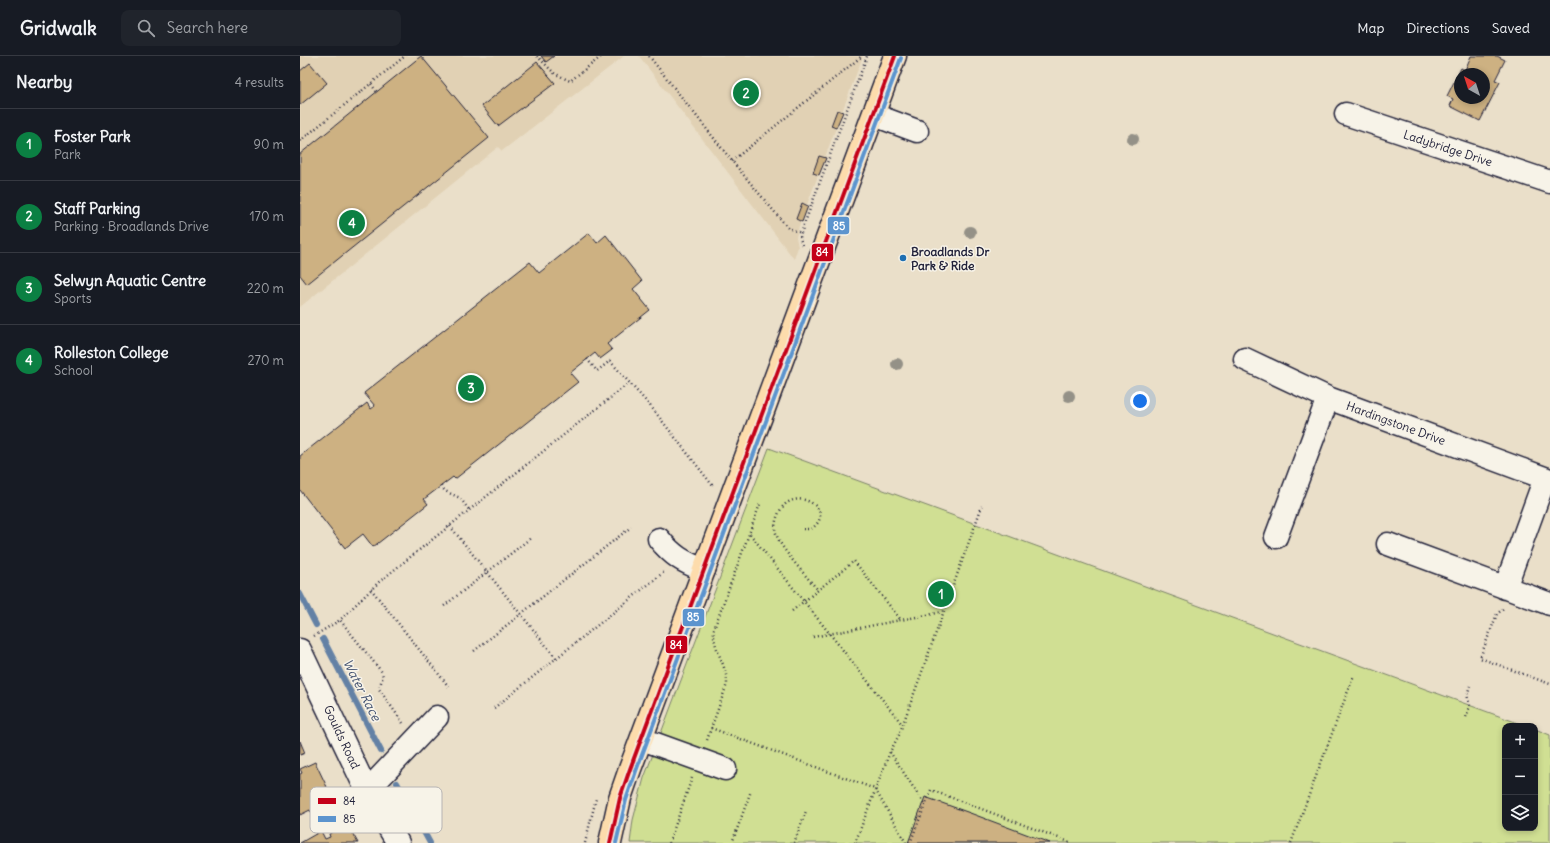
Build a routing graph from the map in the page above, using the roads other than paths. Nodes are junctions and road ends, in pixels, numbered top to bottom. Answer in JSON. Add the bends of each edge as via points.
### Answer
{"nodes":[{"id":1,"x":895,"y":56,"type":"edge"},
{"id":2,"x":1346,"y":114,"type":"dead end"},
{"id":3,"x":874,"y":115,"type":"junction"},
{"id":4,"x":917,"y":131,"type":"dead end"},
{"id":5,"x":1550,"y":182,"type":"edge"},
{"id":6,"x":1245,"y":359,"type":"dead end"},
{"id":7,"x":1328,"y":398,"type":"junction"},
{"id":8,"x":1548,"y":479,"type":"edge"},
{"id":9,"x":1276,"y":537,"type":"dead end"},
{"id":10,"x":659,"y":539,"type":"dead end"},
{"id":11,"x":1388,"y":544,"type":"dead end"},
{"id":12,"x":704,"y":570,"type":"junction"},
{"id":13,"x":1505,"y":598,"type":"junction"},
{"id":14,"x":1550,"y":604,"type":"edge"},
{"id":15,"x":307,"y":645,"type":"edge"},
{"id":16,"x":437,"y":717,"type":"dead end"},
{"id":17,"x":642,"y":739,"type":"junction"},
{"id":18,"x":725,"y":769,"type":"dead end"},
{"id":19,"x":366,"y":787,"type":"edge"},
{"id":20,"x":372,"y":787,"type":"edge"},
{"id":21,"x":392,"y":833,"type":"edge"},
{"id":22,"x":398,"y":843,"type":"edge"},
{"id":23,"x":610,"y":843,"type":"edge"}],
"edges":[{"from":1,"to":3,"type":"main road"},
{"from":2,"to":5,"type":"street","name":"Ladybridge Drive"},
{"from":3,"to":4,"type":"street"},
{"from":3,"to":12,"type":"main road"},
{"from":6,"to":7,"type":"street","name":"Hardingstone Drive"},
{"from":7,"to":8,"type":"street","name":"Hardingstone Drive"},
{"from":7,"to":9,"type":"street"},
{"from":8,"to":13,"type":"street"},
{"from":10,"to":12,"type":"street","via":[[684,563]]},
{"from":11,"to":13,"type":"street"},
{"from":12,"to":17,"type":"main road"},
{"from":13,"to":14,"type":"street"},
{"from":15,"to":19,"type":"street","name":"Goulds Road"},
{"from":16,"to":20,"type":"street"},
{"from":17,"to":18,"type":"street"},
{"from":17,"to":23,"type":"main road","via":[[620,798]]},
{"from":21,"to":22,"type":"street","name":"Goulds Road"}]}
